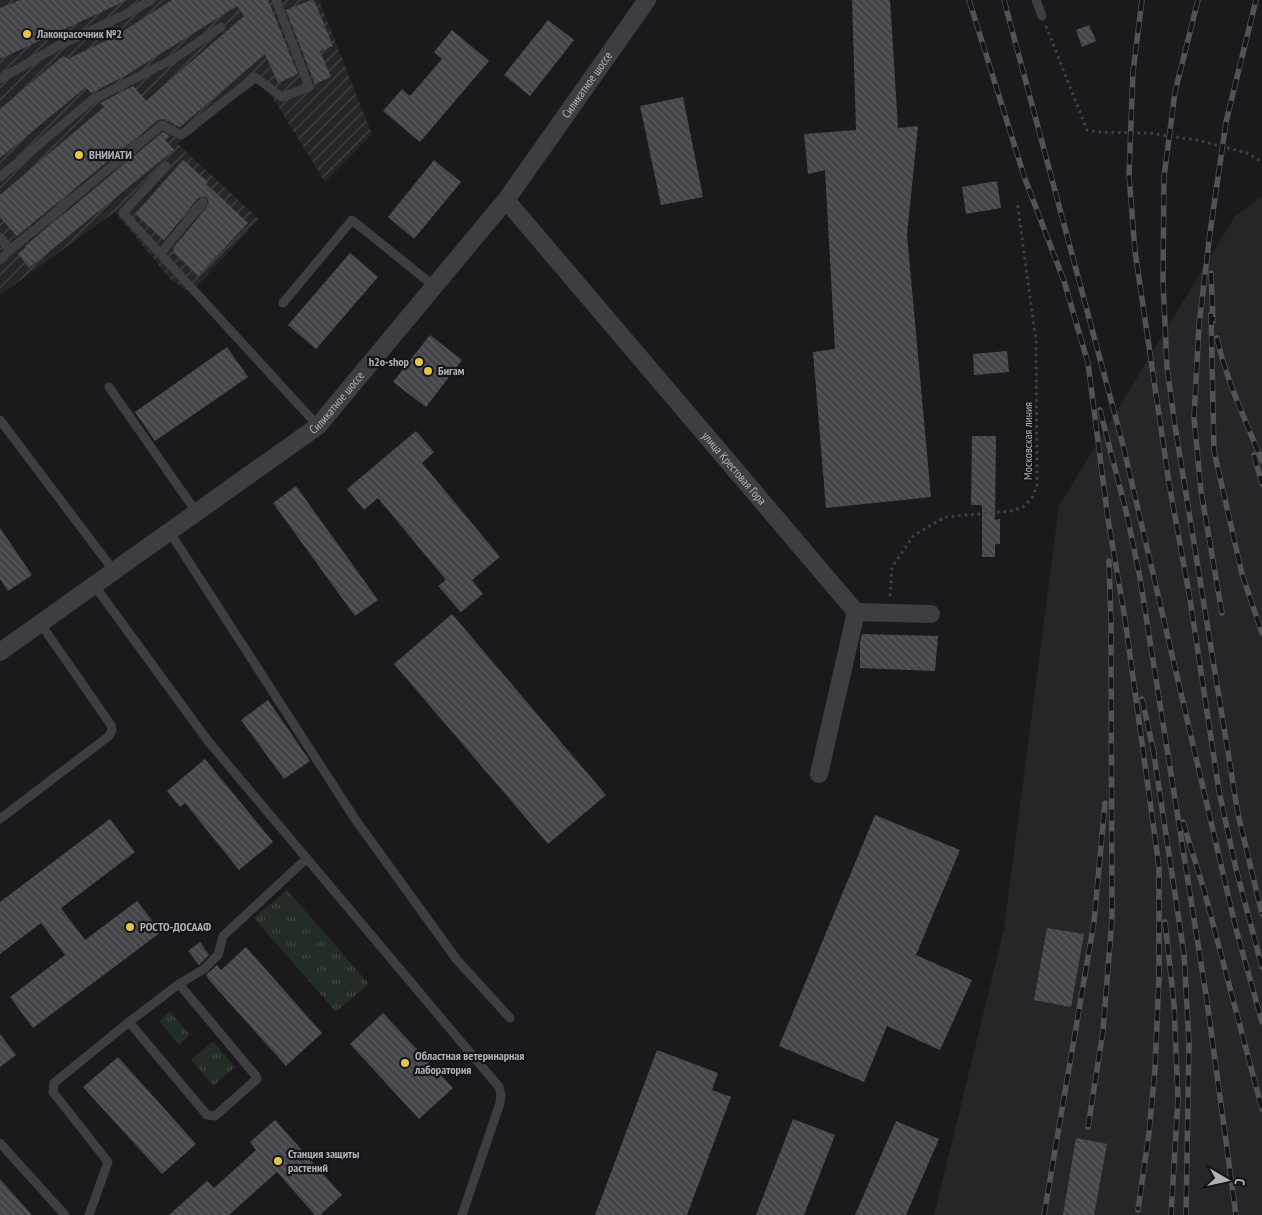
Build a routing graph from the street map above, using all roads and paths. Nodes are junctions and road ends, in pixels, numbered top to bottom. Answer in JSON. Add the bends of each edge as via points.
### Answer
{"nodes":[{"id":1,"x":150,"y":0,"type":"edge"},
{"id":2,"x":276,"y":0,"type":"edge"},
{"id":3,"x":647,"y":0,"type":"edge"},
{"id":4,"x":1036,"y":0,"type":"edge"},
{"id":5,"x":1042,"y":16,"type":"joint"},
{"id":6,"x":221,"y":27,"type":"dead end"},
{"id":7,"x":0,"y":79,"type":"edge"},
{"id":8,"x":1262,"y":162,"type":"edge"},
{"id":9,"x":166,"y":166,"type":"dead end"},
{"id":10,"x":0,"y":176,"type":"edge"},
{"id":11,"x":506,"y":200,"type":"junction"},
{"id":12,"x":1017,"y":201,"type":"dead end"},
{"id":13,"x":204,"y":202,"type":"dead end"},
{"id":14,"x":0,"y":237,"type":"edge"},
{"id":15,"x":10,"y":250,"type":"junction"},
{"id":16,"x":161,"y":253,"type":"junction"},
{"id":17,"x":0,"y":260,"type":"edge"},
{"id":18,"x":434,"y":286,"type":"junction"},
{"id":19,"x":283,"y":303,"type":"dead end"},
{"id":20,"x":109,"y":387,"type":"dead end"},
{"id":21,"x":0,"y":420,"type":"edge"},
{"id":22,"x":318,"y":426,"type":"junction"},
{"id":23,"x":197,"y":513,"type":"junction"},
{"id":24,"x":169,"y":531,"type":"junction"},
{"id":25,"x":114,"y":571,"type":"junction"},
{"id":26,"x":94,"y":585,"type":"junction"},
{"id":27,"x":856,"y":612,"type":"junction"},
{"id":28,"x":889,"y":613,"type":"junction"},
{"id":29,"x":931,"y":614,"type":"dead end"},
{"id":30,"x":40,"y":623,"type":"junction"},
{"id":31,"x":0,"y":652,"type":"edge"},
{"id":32,"x":819,"y":774,"type":"dead end"},
{"id":33,"x":0,"y":820,"type":"edge"},
{"id":34,"x":306,"y":859,"type":"junction"},
{"id":35,"x":180,"y":984,"type":"junction"},
{"id":36,"x":510,"y":1018,"type":"dead end"},
{"id":37,"x":129,"y":1022,"type":"junction"},
{"id":38,"x":0,"y":1143,"type":"edge"},
{"id":39,"x":65,"y":1215,"type":"edge"},
{"id":40,"x":89,"y":1215,"type":"edge"},
{"id":41,"x":462,"y":1215,"type":"edge"}],
"edges":[{"from":1,"to":7,"type":"lane"},
{"from":2,"to":15,"type":"lane","via":[[309,88],[282,97],[255,77],[181,135],[162,125]]},
{"from":3,"to":11,"type":"street","name":"Силикатное шоссе"},
{"from":4,"to":5,"type":"lane"},
{"from":5,"to":8,"type":"path","via":[[1087,130],[1149,133],[1197,140],[1247,153]]},
{"from":6,"to":10,"type":"lane","via":[[175,58],[92,100]]},
{"from":9,"to":16,"type":"lane","via":[[123,213]]},
{"from":11,"to":18,"type":"street","name":"Силикатное шоссе"},
{"from":11,"to":27,"type":"street","name":"улица Крестовая Гора"},
{"from":12,"to":28,"type":"path","name":"Московская линия","via":[[1036,341],[1037,485],[1032,498],[1011,512],[946,518],[914,535],[892,566]]},
{"from":13,"to":16,"type":"lane"},
{"from":14,"to":15,"type":"lane"},
{"from":15,"to":17,"type":"lane"},
{"from":16,"to":22,"type":"lane"},
{"from":18,"to":19,"type":"lane","via":[[352,220]]},
{"from":18,"to":22,"type":"street","name":"Силикатное шоссе"},
{"from":20,"to":23,"type":"lane"},
{"from":21,"to":25,"type":"lane"},
{"from":22,"to":23,"type":"street","name":"Силикатное шоссе"},
{"from":23,"to":24,"type":"street","name":"Силикатное шоссе"},
{"from":24,"to":25,"type":"street","name":"Силикатное шоссе"},
{"from":24,"to":36,"type":"lane","via":[[355,819],[457,960]]},
{"from":25,"to":26,"type":"street","name":"Силикатное шоссе"},
{"from":26,"to":30,"type":"street","name":"Силикатное шоссе"},
{"from":26,"to":34,"type":"lane","via":[[208,741]]},
{"from":27,"to":28,"type":"street"},
{"from":27,"to":32,"type":"street"},
{"from":28,"to":29,"type":"street"},
{"from":30,"to":31,"type":"street","name":"Силикатное шоссе"},
{"from":30,"to":33,"type":"lane","via":[[112,730],[109,736]]},
{"from":34,"to":35,"type":"lane","via":[[223,936],[218,955],[204,969]]},
{"from":34,"to":41,"type":"lane","via":[[499,1087],[500,1103]]},
{"from":35,"to":37,"type":"lane"},
{"from":35,"to":37,"type":"lane","via":[[256,1076],[257,1080],[215,1116],[207,1115]]},
{"from":37,"to":40,"type":"lane","via":[[52,1087],[108,1162]]},
{"from":38,"to":39,"type":"lane"}]}
